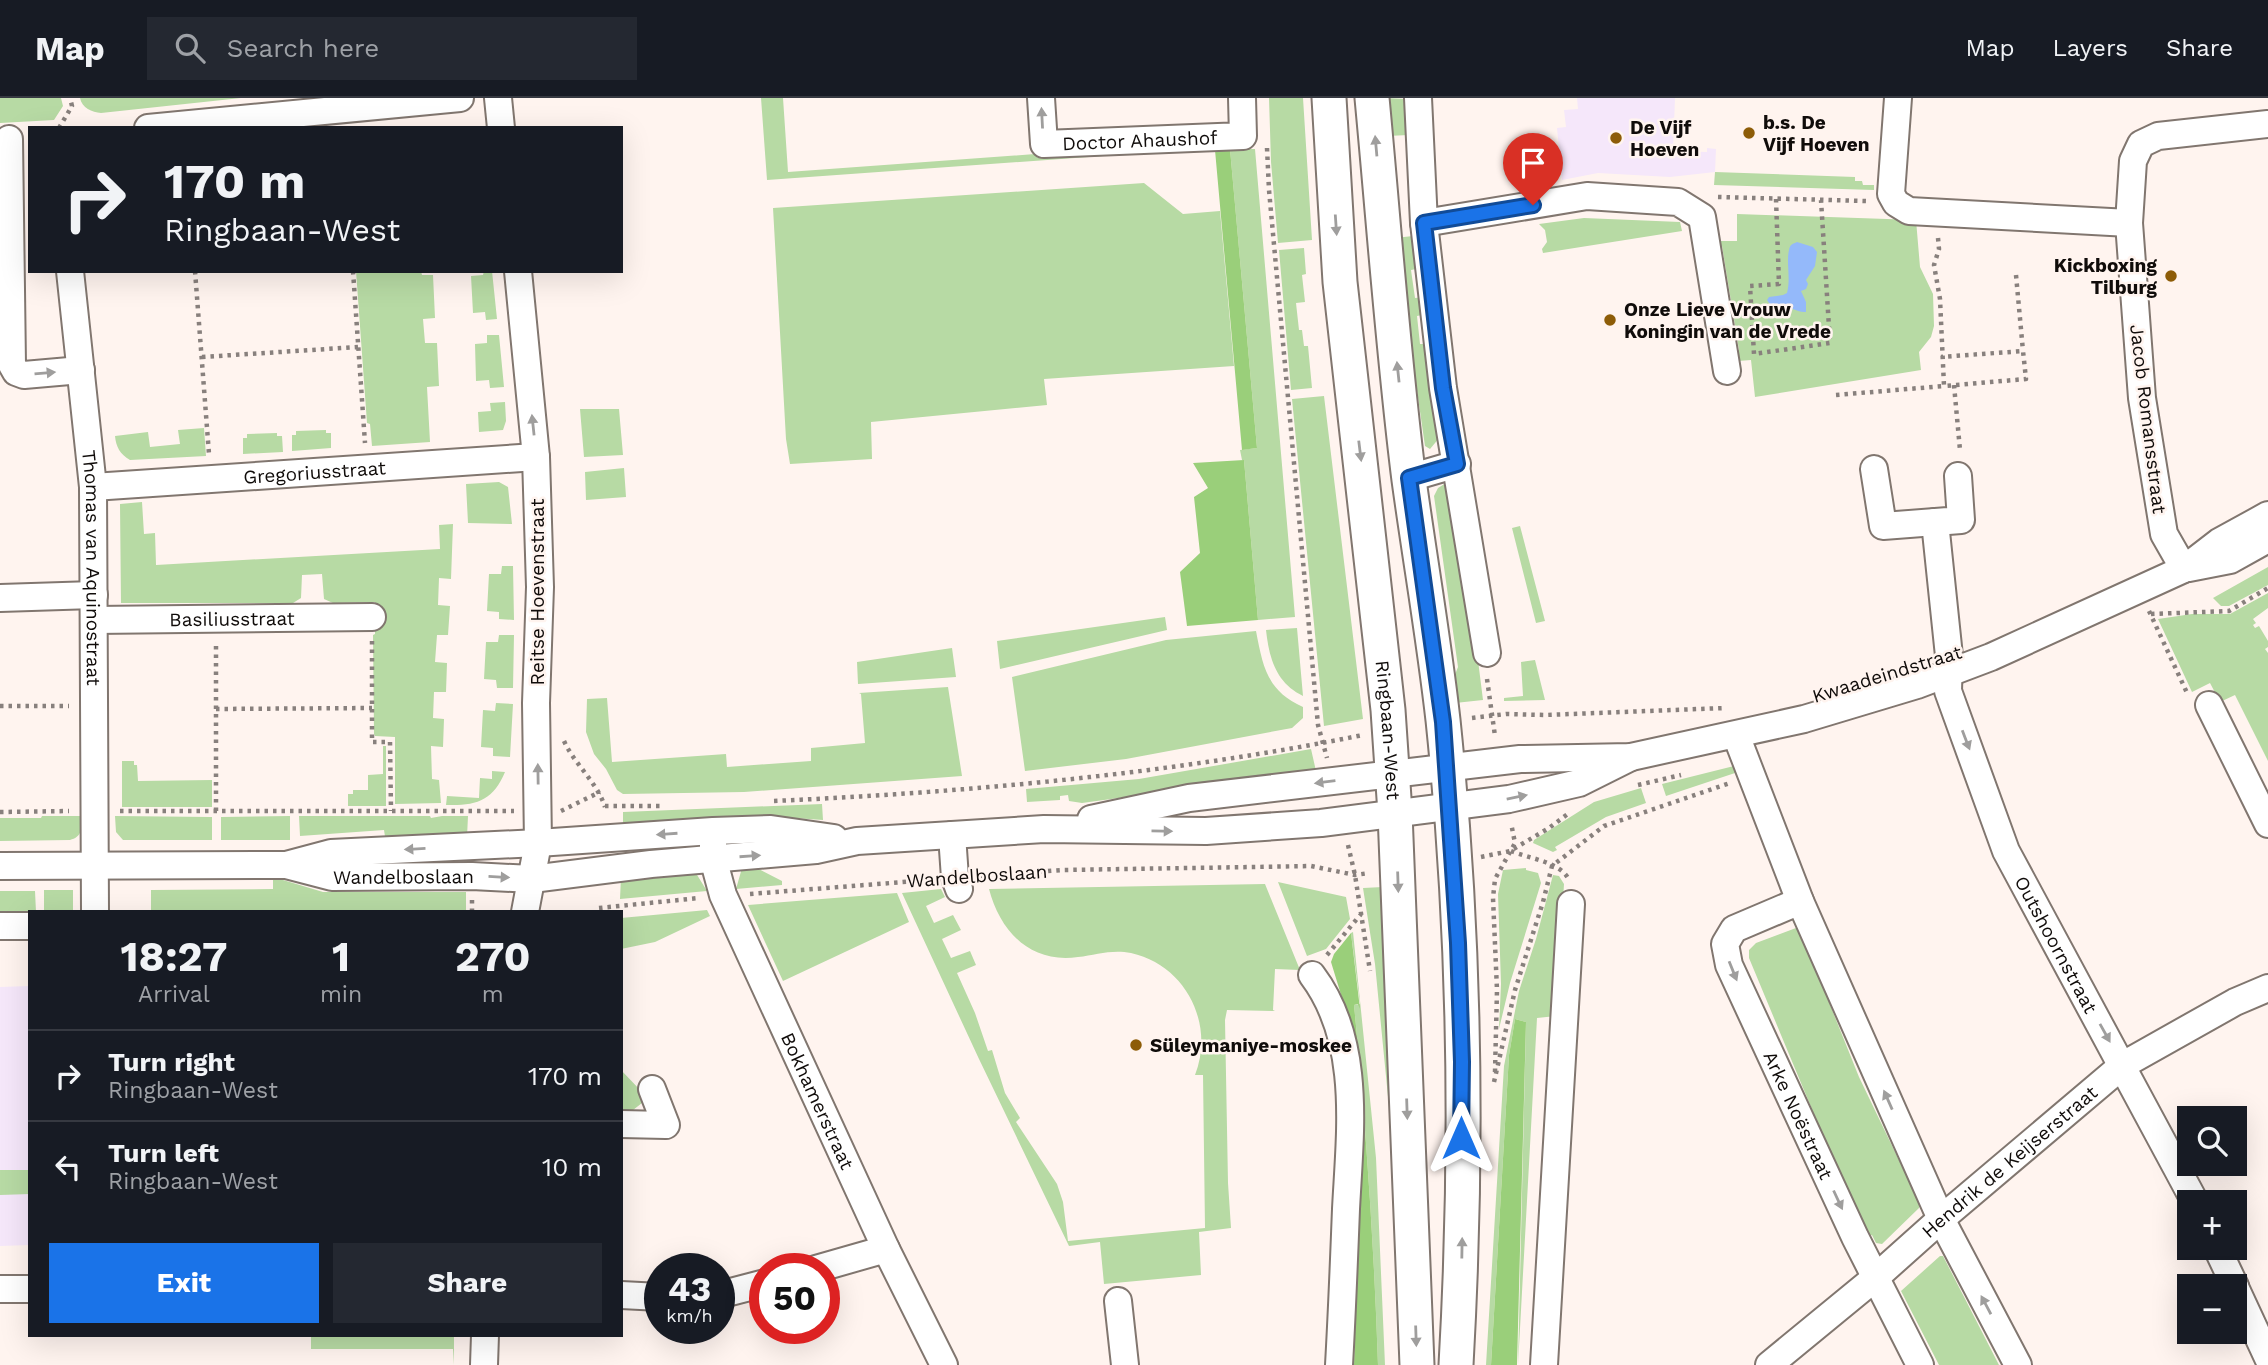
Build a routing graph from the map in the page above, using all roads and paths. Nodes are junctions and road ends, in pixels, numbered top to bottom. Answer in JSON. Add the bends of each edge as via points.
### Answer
{"nodes":[{"id":1,"x":70,"y":98,"type":"edge"},
{"id":2,"x":460,"y":98,"type":"edge"},
{"id":3,"x":498,"y":98,"type":"edge"},
{"id":4,"x":1041,"y":98,"type":"edge"},
{"id":5,"x":1241,"y":98,"type":"edge"},
{"id":6,"x":1329,"y":98,"type":"edge"},
{"id":7,"x":1372,"y":98,"type":"edge"},
{"id":8,"x":1418,"y":98,"type":"edge"},
{"id":9,"x":1898,"y":98,"type":"edge"},
{"id":10,"x":2268,"y":124,"type":"edge"},
{"id":11,"x":61,"y":126,"type":"edge"},
{"id":12,"x":169,"y":126,"type":"edge"},
{"id":13,"x":501,"y":126,"type":"edge"},
{"id":14,"x":13,"y":139,"type":"edge"},
{"id":15,"x":1266,"y":142,"type":"dead end"},
{"id":16,"x":1891,"y":194,"type":"junction"},
{"id":17,"x":1776,"y":199,"type":"junction"},
{"id":18,"x":1821,"y":200,"type":"junction"},
{"id":19,"x":1693,"y":210,"type":"junction"},
{"id":20,"x":1937,"y":213,"type":"junction"},
{"id":21,"x":1424,"y":223,"type":"junction"},
{"id":22,"x":2129,"y":223,"type":"junction"},
{"id":23,"x":75,"y":273,"type":"edge"},
{"id":24,"x":195,"y":273,"type":"edge"},
{"id":25,"x":354,"y":273,"type":"edge"},
{"id":26,"x":518,"y":273,"type":"edge"},
{"id":27,"x":2016,"y":275,"type":"dead end"},
{"id":28,"x":358,"y":346,"type":"junction"},
{"id":29,"x":2023,"y":351,"type":"junction"},
{"id":30,"x":202,"y":357,"type":"junction"},
{"id":31,"x":1941,"y":357,"type":"junction"},
{"id":32,"x":81,"y":370,"type":"junction"},
{"id":33,"x":1727,"y":371,"type":"dead end"},
{"id":34,"x":1954,"y":385,"type":"junction"},
{"id":35,"x":1944,"y":386,"type":"junction"},
{"id":36,"x":1836,"y":396,"type":"dead end"},
{"id":37,"x":537,"y":457,"type":"junction"},
{"id":38,"x":1457,"y":464,"type":"junction"},
{"id":39,"x":367,"y":469,"type":"junction"},
{"id":40,"x":1874,"y":469,"type":"dead end"},
{"id":41,"x":1958,"y":476,"type":"joint"},
{"id":42,"x":1409,"y":478,"type":"junction"},
{"id":43,"x":211,"y":479,"type":"junction"},
{"id":44,"x":93,"y":487,"type":"junction"},
{"id":45,"x":2268,"y":515,"type":"edge"},
{"id":46,"x":1935,"y":522,"type":"junction"},
{"id":47,"x":2268,"y":539,"type":"edge"},
{"id":48,"x":2184,"y":569,"type":"junction"},
{"id":49,"x":2268,"y":588,"type":"edge"},
{"id":50,"x":0,"y":598,"type":"edge"},
{"id":51,"x":2145,"y":602,"type":"junction"},
{"id":52,"x":94,"y":608,"type":"junction"},
{"id":53,"x":372,"y":617,"type":"joint"},
{"id":54,"x":216,"y":636,"type":"dead end"},
{"id":55,"x":1487,"y":653,"type":"joint"},
{"id":56,"x":1948,"y":675,"type":"junction"},
{"id":57,"x":2209,"y":705,"type":"joint"},
{"id":58,"x":0,"y":706,"type":"edge"},
{"id":59,"x":94,"y":706,"type":"junction"},
{"id":60,"x":372,"y":708,"type":"junction"},
{"id":61,"x":1731,"y":708,"type":"dead end"},
{"id":62,"x":216,"y":709,"type":"junction"},
{"id":63,"x":1490,"y":716,"type":"junction"},
{"id":64,"x":1736,"y":735,"type":"junction"},
{"id":65,"x":1631,"y":757,"type":"junction"},
{"id":66,"x":1500,"y":761,"type":"junction"},
{"id":67,"x":1446,"y":768,"type":"junction"},
{"id":68,"x":1392,"y":775,"type":"junction"},
{"id":69,"x":1683,"y":775,"type":"dead end"},
{"id":70,"x":1636,"y":785,"type":"dead end"},
{"id":71,"x":600,"y":792,"type":"dead end"},
{"id":72,"x":1509,"y":799,"type":"junction"},
{"id":73,"x":773,"y":802,"type":"dead end"},
{"id":74,"x":666,"y":806,"type":"dead end"},
{"id":75,"x":1449,"y":806,"type":"junction"},
{"id":76,"x":1575,"y":808,"type":"dead end"},
{"id":77,"x":94,"y":811,"type":"junction"},
{"id":78,"x":216,"y":811,"type":"junction"},
{"id":79,"x":391,"y":811,"type":"junction"},
{"id":80,"x":472,"y":811,"type":"dead end"},
{"id":81,"x":0,"y":812,"type":"edge"},
{"id":82,"x":1395,"y":813,"type":"junction"},
{"id":83,"x":2268,"y":824,"type":"edge"},
{"id":84,"x":1044,"y":829,"type":"junction"},
{"id":85,"x":713,"y":831,"type":"junction"},
{"id":86,"x":952,"y":835,"type":"junction"},
{"id":87,"x":857,"y":841,"type":"junction"},
{"id":88,"x":538,"y":843,"type":"junction"},
{"id":89,"x":1510,"y":851,"type":"junction"},
{"id":90,"x":713,"y":858,"type":"junction"},
{"id":91,"x":286,"y":865,"type":"junction"},
{"id":92,"x":0,"y":866,"type":"edge"},
{"id":93,"x":95,"y":866,"type":"junction"},
{"id":94,"x":1552,"y":866,"type":"dead end"},
{"id":95,"x":532,"y":879,"type":"junction"},
{"id":96,"x":957,"y":883,"type":"junction"},
{"id":97,"x":723,"y":895,"type":"junction"},
{"id":98,"x":1800,"y":901,"type":"junction"},
{"id":99,"x":1571,"y":905,"type":"dead end"},
{"id":100,"x":599,"y":908,"type":"dead end"},
{"id":101,"x":95,"y":910,"type":"edge"},
{"id":102,"x":525,"y":910,"type":"edge"},
{"id":103,"x":0,"y":926,"type":"edge"},
{"id":104,"x":28,"y":926,"type":"edge"},
{"id":105,"x":1312,"y":975,"type":"joint"},
{"id":106,"x":2268,"y":988,"type":"edge"},
{"id":107,"x":2123,"y":1065,"type":"junction"},
{"id":108,"x":1494,"y":1082,"type":"dead end"},
{"id":109,"x":652,"y":1089,"type":"dead end"},
{"id":110,"x":623,"y":1124,"type":"edge"},
{"id":111,"x":2190,"y":1190,"type":"edge"},
{"id":112,"x":1941,"y":1219,"type":"junction"},
{"id":113,"x":886,"y":1250,"type":"junction"},
{"id":114,"x":840,"y":1262,"type":"edge"},
{"id":115,"x":1875,"y":1278,"type":"junction"},
{"id":116,"x":0,"y":1289,"type":"edge"},
{"id":117,"x":28,"y":1289,"type":"edge"},
{"id":118,"x":623,"y":1296,"type":"edge"},
{"id":119,"x":644,"y":1297,"type":"edge"},
{"id":120,"x":1118,"y":1301,"type":"dead end"},
{"id":121,"x":2247,"y":1312,"type":"edge"},
{"id":122,"x":485,"y":1337,"type":"edge"},
{"id":123,"x":2268,"y":1358,"type":"edge"},
{"id":124,"x":484,"y":1365,"type":"edge"},
{"id":125,"x":944,"y":1365,"type":"edge"},
{"id":126,"x":1125,"y":1365,"type":"edge"},
{"id":127,"x":1339,"y":1365,"type":"edge"},
{"id":128,"x":1416,"y":1365,"type":"edge"},
{"id":129,"x":1456,"y":1365,"type":"edge"},
{"id":130,"x":1544,"y":1365,"type":"edge"},
{"id":131,"x":1769,"y":1365,"type":"edge"},
{"id":132,"x":1920,"y":1365,"type":"edge"},
{"id":133,"x":2018,"y":1365,"type":"edge"}],
"edges":[{"from":1,"to":11,"type":"path","via":[[72,106]]},
{"from":2,"to":12,"type":"street"},
{"from":3,"to":13,"type":"street"},
{"from":5,"to":4,"type":"street","name":"Doctor Ahaushof","one_way":true,"via":[[1243,136],[1044,145]]},
{"from":6,"to":68,"type":"main road","name":"Ringbaan-West","one_way":true,"via":[[1340,282]]},
{"from":42,"to":7,"type":"main road","one_way":true},
{"from":8,"to":21,"type":"street"},
{"from":9,"to":16,"type":"street"},
{"from":10,"to":22,"type":"street","name":"Jacob Romansstraat","via":[[2158,136],[2141,144],[2133,161]]},
{"from":14,"to":32,"type":"street","one_way":true,"via":[[12,365],[24,375]]},
{"from":15,"to":73,"type":"path","via":[[1318,725],[1324,743],[1075,780]]},
{"from":16,"to":18,"type":"path","via":[[1867,201]]},
{"from":16,"to":20,"type":"street","via":[[1909,211]]},
{"from":17,"to":18,"type":"path"},
{"from":17,"to":18,"type":"path","via":[[1779,284],[1750,286],[1754,354],[1830,343]]},
{"from":17,"to":19,"type":"path","via":[[1707,197]]},
{"from":19,"to":21,"type":"street","via":[[1678,202],[1587,197]]},
{"from":19,"to":33,"type":"street","via":[[1702,217]]},
{"from":20,"to":22,"type":"street"},
{"from":20,"to":31,"type":"path","via":[[1939,249],[1934,265]]},
{"from":21,"to":38,"type":"street","via":[[1443,388]]},
{"from":22,"to":48,"type":"street","name":"Jacob Romansstraat","via":[[2142,398],[2159,513],[2164,534]]},
{"from":23,"to":32,"type":"street","name":"Thomas van Aquinostraat"},
{"from":24,"to":30,"type":"path"},
{"from":25,"to":28,"type":"path"},
{"from":37,"to":26,"type":"street","name":"Reitse Hoevenstraat","one_way":true},
{"from":27,"to":29,"type":"path"},
{"from":28,"to":30,"type":"path"},
{"from":28,"to":39,"type":"path"},
{"from":29,"to":31,"type":"path"},
{"from":29,"to":34,"type":"path","via":[[2026,379]]},
{"from":30,"to":43,"type":"path"},
{"from":31,"to":35,"type":"path"},
{"from":32,"to":44,"type":"street","name":"Thomas van Aquinostraat"},
{"from":34,"to":35,"type":"path"},
{"from":34,"to":41,"type":"path","via":[[1962,472]]},
{"from":35,"to":36,"type":"path"},
{"from":37,"to":39,"type":"street","name":"Gregoriusstraat"},
{"from":88,"to":37,"type":"street","name":"Reitse Hoevenstraat","one_way":true},
{"from":38,"to":42,"type":"street"},
{"from":38,"to":55,"type":"street"},
{"from":39,"to":43,"type":"street","name":"Gregoriusstraat"},
{"from":40,"to":46,"type":"street","via":[[1884,526]]},
{"from":41,"to":46,"type":"street","via":[[1962,520]]},
{"from":42,"to":67,"type":"main road"},
{"from":43,"to":44,"type":"street","name":"Gregoriusstraat"},
{"from":44,"to":52,"type":"street","name":"Thomas van Aquinostraat"},
{"from":45,"to":48,"type":"street","name":"Kwaadeindstraat","via":[[2219,542]]},
{"from":46,"to":56,"type":"street","name":"Outshoornstraat"},
{"from":47,"to":48,"type":"street","name":"Kwaadeindstraat","via":[[2230,560]]},
{"from":48,"to":51,"type":"street","name":"Kwaadeindstraat"},
{"from":49,"to":51,"type":"path","via":[[2229,611]]},
{"from":50,"to":52,"type":"street","name":"Basiliusstraat"},
{"from":51,"to":56,"type":"street","name":"Kwaadeindstraat"},
{"from":51,"to":57,"type":"path","via":[[2189,699],[2203,693]]},
{"from":52,"to":53,"type":"street","name":"Basiliusstraat"},
{"from":52,"to":59,"type":"street","name":"Thomas van Aquinostraat"},
{"from":53,"to":60,"type":"path"},
{"from":54,"to":62,"type":"path"},
{"from":55,"to":63,"type":"path"},
{"from":56,"to":64,"type":"street","name":"Kwaadeindstraat"},
{"from":56,"to":107,"type":"street","name":"Outshoornstraat","one_way":true,"via":[[1948,691],[2006,851]]},
{"from":57,"to":83,"type":"street"},
{"from":58,"to":59,"type":"path"},
{"from":59,"to":77,"type":"street","name":"Thomas van Aquinostraat"},
{"from":60,"to":62,"type":"path"},
{"from":60,"to":79,"type":"path","via":[[372,742],[390,742]]},
{"from":61,"to":63,"type":"path"},
{"from":62,"to":78,"type":"path"},
{"from":63,"to":66,"type":"path"},
{"from":64,"to":65,"type":"street","name":"Kwaadeindstraat"},
{"from":64,"to":98,"type":"street"},
{"from":65,"to":66,"type":"street","name":"Kwaadeindstraat"},
{"from":72,"to":65,"type":"street","name":"Kwaadeindstraat","one_way":true,"via":[[1579,783]]},
{"from":66,"to":67,"type":"street","name":"Kwaadeindstraat"},
{"from":67,"to":68,"type":"street","name":"Kwaadeindstraat"},
{"from":67,"to":75,"type":"main road"},
{"from":68,"to":82,"type":"main road","name":"Ringbaan-West"},
{"from":68,"to":84,"type":"street","name":"Wandelboslaan","one_way":true,"via":[[1189,798]]},
{"from":69,"to":70,"type":"path"},
{"from":71,"to":74,"type":"path","via":[[605,807]]},
{"from":72,"to":75,"type":"street","name":"Kwaadeindstraat"},
{"from":72,"to":89,"type":"path","via":[[1515,843]]},
{"from":75,"to":82,"type":"street","name":"Kwaadeindstraat"},
{"from":129,"to":75,"type":"main road","one_way":true,"via":[[1463,1245],[1462,1062]]},
{"from":76,"to":89,"type":"path"},
{"from":77,"to":78,"type":"path"},
{"from":77,"to":81,"type":"path"},
{"from":77,"to":93,"type":"street","name":"Thomas van Aquinostraat"},
{"from":78,"to":79,"type":"path"},
{"from":79,"to":80,"type":"path"},
{"from":84,"to":82,"type":"street","name":"Wandelboslaan","one_way":true,"via":[[1206,831]]},
{"from":82,"to":128,"type":"main road","name":"Ringbaan-West","one_way":true},
{"from":84,"to":86,"type":"street","name":"Wandelboslaan"},
{"from":85,"to":87,"type":"street","name":"Wandelboslaan","via":[[771,829]]},
{"from":85,"to":88,"type":"street","name":"Wandelboslaan","one_way":true},
{"from":85,"to":90,"type":"street","name":"Bokhamerstraat"},
{"from":86,"to":87,"type":"street","name":"Wandelboslaan"},
{"from":86,"to":96,"type":"street"},
{"from":90,"to":87,"type":"street","name":"Wandelboslaan","one_way":true,"via":[[816,850]]},
{"from":88,"to":91,"type":"street","name":"Wandelboslaan","one_way":true,"via":[[331,853]]},
{"from":88,"to":95,"type":"street","name":"Reitse Hoevenstraat"},
{"from":89,"to":94,"type":"path"},
{"from":89,"to":108,"type":"path","via":[[1495,879],[1493,898]]},
{"from":90,"to":95,"type":"street","name":"Wandelboslaan"},
{"from":90,"to":97,"type":"street","name":"Bokhamerstraat"},
{"from":91,"to":93,"type":"street","name":"Wandelboslaan"},
{"from":91,"to":95,"type":"street","name":"Wandelboslaan","one_way":true,"via":[[332,877]]},
{"from":92,"to":93,"type":"street","name":"Wandelboslaan"},
{"from":93,"to":101,"type":"street"},
{"from":95,"to":102,"type":"street","name":"Reitse Hoevenstraat"},
{"from":96,"to":97,"type":"path","name":"Wandelboslaan"},
{"from":96,"to":105,"type":"path","name":"Wandelboslaan","via":[[1062,870],[1311,866],[1355,875],[1361,914]]},
{"from":97,"to":100,"type":"path","name":"Wandelboslaan"},
{"from":97,"to":113,"type":"street","name":"Bokhamerstraat"},
{"from":112,"to":98,"type":"street","one_way":true},
{"from":98,"to":115,"type":"street","name":"Arke Noëstraat","one_way":true,"via":[[1734,929],[1725,944],[1729,965]]},
{"from":99,"to":130,"type":"street"},
{"from":103,"to":104,"type":"street"},
{"from":105,"to":127,"type":"street","via":[[1337,1021],[1348,1073]]},
{"from":106,"to":107,"type":"street","name":"Hendrik de Keijserstraat"},
{"from":107,"to":111,"type":"street","name":"Outshoornstraat"},
{"from":107,"to":112,"type":"street","name":"Hendrik de Keijserstraat"},
{"from":109,"to":110,"type":"street","via":[[666,1125]]},
{"from":112,"to":115,"type":"street","name":"Hendrik de Keijserstraat"},
{"from":133,"to":112,"type":"street","one_way":true},
{"from":113,"to":114,"type":"street"},
{"from":113,"to":125,"type":"street","name":"Bokhamerstraat"},
{"from":115,"to":131,"type":"street","name":"Hendrik de Keijserstraat"},
{"from":115,"to":132,"type":"street","name":"Arke Noëstraat"},
{"from":116,"to":117,"type":"street"},
{"from":118,"to":119,"type":"street"},
{"from":120,"to":126,"type":"street"},
{"from":121,"to":123,"type":"street"},
{"from":122,"to":124,"type":"street"}]}
